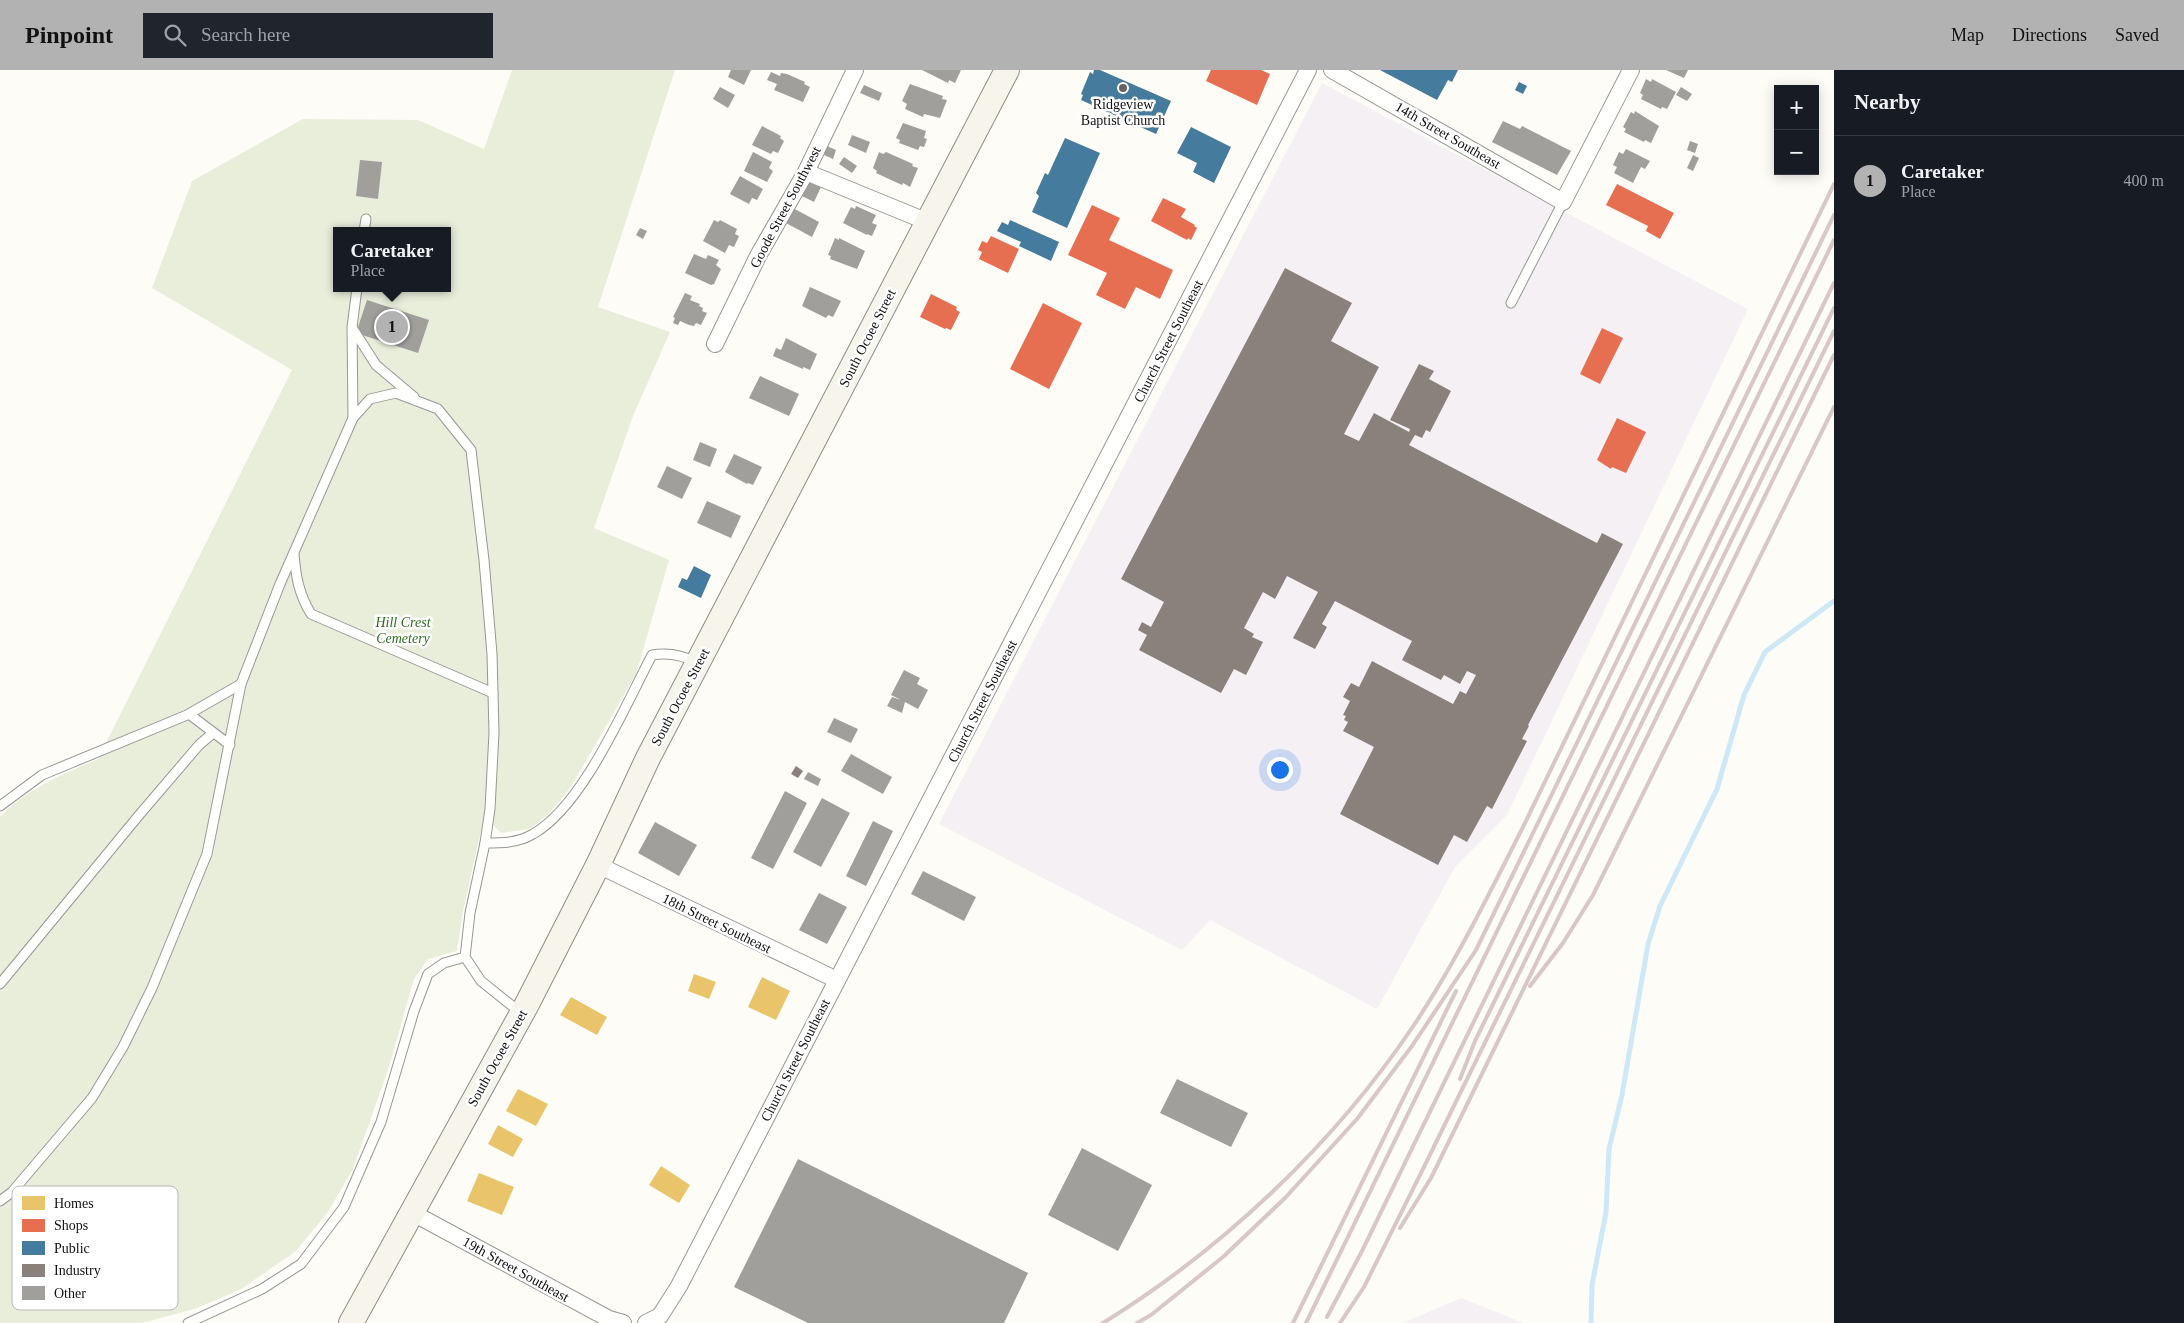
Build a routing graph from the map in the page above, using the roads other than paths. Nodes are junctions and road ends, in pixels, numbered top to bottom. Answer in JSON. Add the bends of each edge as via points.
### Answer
{"nodes":[{"id":1,"x":855,"y":70,"type":"edge"},
{"id":2,"x":1007,"y":70,"type":"edge"},
{"id":3,"x":1308,"y":70,"type":"edge"},
{"id":4,"x":1332,"y":70,"type":"edge"},
{"id":5,"x":1631,"y":70,"type":"edge"},
{"id":6,"x":806,"y":172,"type":"junction"},
{"id":7,"x":1563,"y":202,"type":"junction"},
{"id":8,"x":366,"y":219,"type":"dead end"},
{"id":9,"x":928,"y":222,"type":"junction"},
{"id":10,"x":365,"y":227,"type":"edge"},
{"id":11,"x":356,"y":292,"type":"edge"},
{"id":12,"x":1512,"y":304,"type":"dead end"},
{"id":13,"x":352,"y":327,"type":"junction"},
{"id":14,"x":715,"y":344,"type":"dead end"},
{"id":15,"x":420,"y":402,"type":"junction"},
{"id":16,"x":353,"y":418,"type":"junction"},
{"id":17,"x":294,"y":552,"type":"junction"},
{"id":18,"x":698,"y":663,"type":"junction"},
{"id":19,"x":241,"y":684,"type":"junction"},
{"id":20,"x":493,"y":693,"type":"junction"},
{"id":21,"x":189,"y":714,"type":"junction"},
{"id":22,"x":213,"y":732,"type":"junction"},
{"id":23,"x":230,"y":745,"type":"junction"},
{"id":24,"x":0,"y":806,"type":"edge"},
{"id":25,"x":485,"y":843,"type":"junction"},
{"id":26,"x":598,"y":865,"type":"junction"},
{"id":27,"x":465,"y":957,"type":"junction"},
{"id":28,"x":836,"y":980,"type":"junction"},
{"id":29,"x":0,"y":984,"type":"edge"},
{"id":30,"x":522,"y":1014,"type":"junction"},
{"id":31,"x":17,"y":1186,"type":"edge"},
{"id":32,"x":12,"y":1192,"type":"edge"},
{"id":33,"x":0,"y":1201,"type":"edge"},
{"id":34,"x":411,"y":1212,"type":"junction"},
{"id":35,"x":188,"y":1323,"type":"edge"},
{"id":36,"x":351,"y":1323,"type":"edge"},
{"id":37,"x":623,"y":1323,"type":"edge"},
{"id":38,"x":646,"y":1323,"type":"edge"}],
"edges":[{"from":1,"to":6,"type":"street","name":"Goode Street Southwest"},
{"from":2,"to":9,"type":"street","name":"South Ocoee Street"},
{"from":3,"to":28,"type":"street","name":"Church Street Southeast"},
{"from":4,"to":7,"type":"street","name":"14th Street Southeast"},
{"from":5,"to":7,"type":"street"},
{"from":6,"to":9,"type":"street"},
{"from":6,"to":14,"type":"street","name":"Goode Street Southwest","via":[[758,256]]},
{"from":7,"to":12,"type":"lane"},
{"from":8,"to":10,"type":"lane"},
{"from":9,"to":18,"type":"street","name":"South Ocoee Street"},
{"from":11,"to":13,"type":"lane"},
{"from":13,"to":15,"type":"lane","via":[[376,365]]},
{"from":13,"to":16,"type":"lane"},
{"from":15,"to":16,"type":"lane","via":[[396,393],[370,399]]},
{"from":15,"to":20,"type":"lane","via":[[438,409],[471,450],[485,570]]},
{"from":16,"to":17,"type":"lane"},
{"from":17,"to":19,"type":"lane"},
{"from":17,"to":20,"type":"lane","via":[[301,597],[311,614]]},
{"from":18,"to":25,"type":"lane","via":[[666,653],[652,656],[599,756],[555,819],[532,835],[507,844]]},
{"from":18,"to":26,"type":"street","name":"South Ocoee Street","via":[[648,758]]},
{"from":19,"to":21,"type":"lane"},
{"from":19,"to":23,"type":"lane"},
{"from":20,"to":25,"type":"lane","via":[[490,809]]},
{"from":21,"to":22,"type":"lane"},
{"from":21,"to":24,"type":"lane","via":[[42,775]]},
{"from":22,"to":23,"type":"lane"},
{"from":22,"to":29,"type":"lane","via":[[164,786]]},
{"from":23,"to":31,"type":"lane","via":[[207,854],[152,988],[92,1098]]},
{"from":25,"to":27,"type":"lane","via":[[470,913]]},
{"from":26,"to":28,"type":"street","name":"18th Street Southeast"},
{"from":26,"to":30,"type":"street","name":"South Ocoee Street"},
{"from":27,"to":30,"type":"lane","via":[[480,981]]},
{"from":27,"to":35,"type":"lane","via":[[444,963],[428,974],[381,1122],[344,1207],[301,1264],[262,1290]]},
{"from":28,"to":38,"type":"street","name":"Church Street Southeast","via":[[679,1286],[660,1316]]},
{"from":30,"to":34,"type":"street","name":"South Ocoee Street"},
{"from":32,"to":33,"type":"lane"},
{"from":34,"to":36,"type":"street","name":"South Ocoee Street"},
{"from":34,"to":37,"type":"street","name":"19th Street Southeast","via":[[609,1319]]}]}
